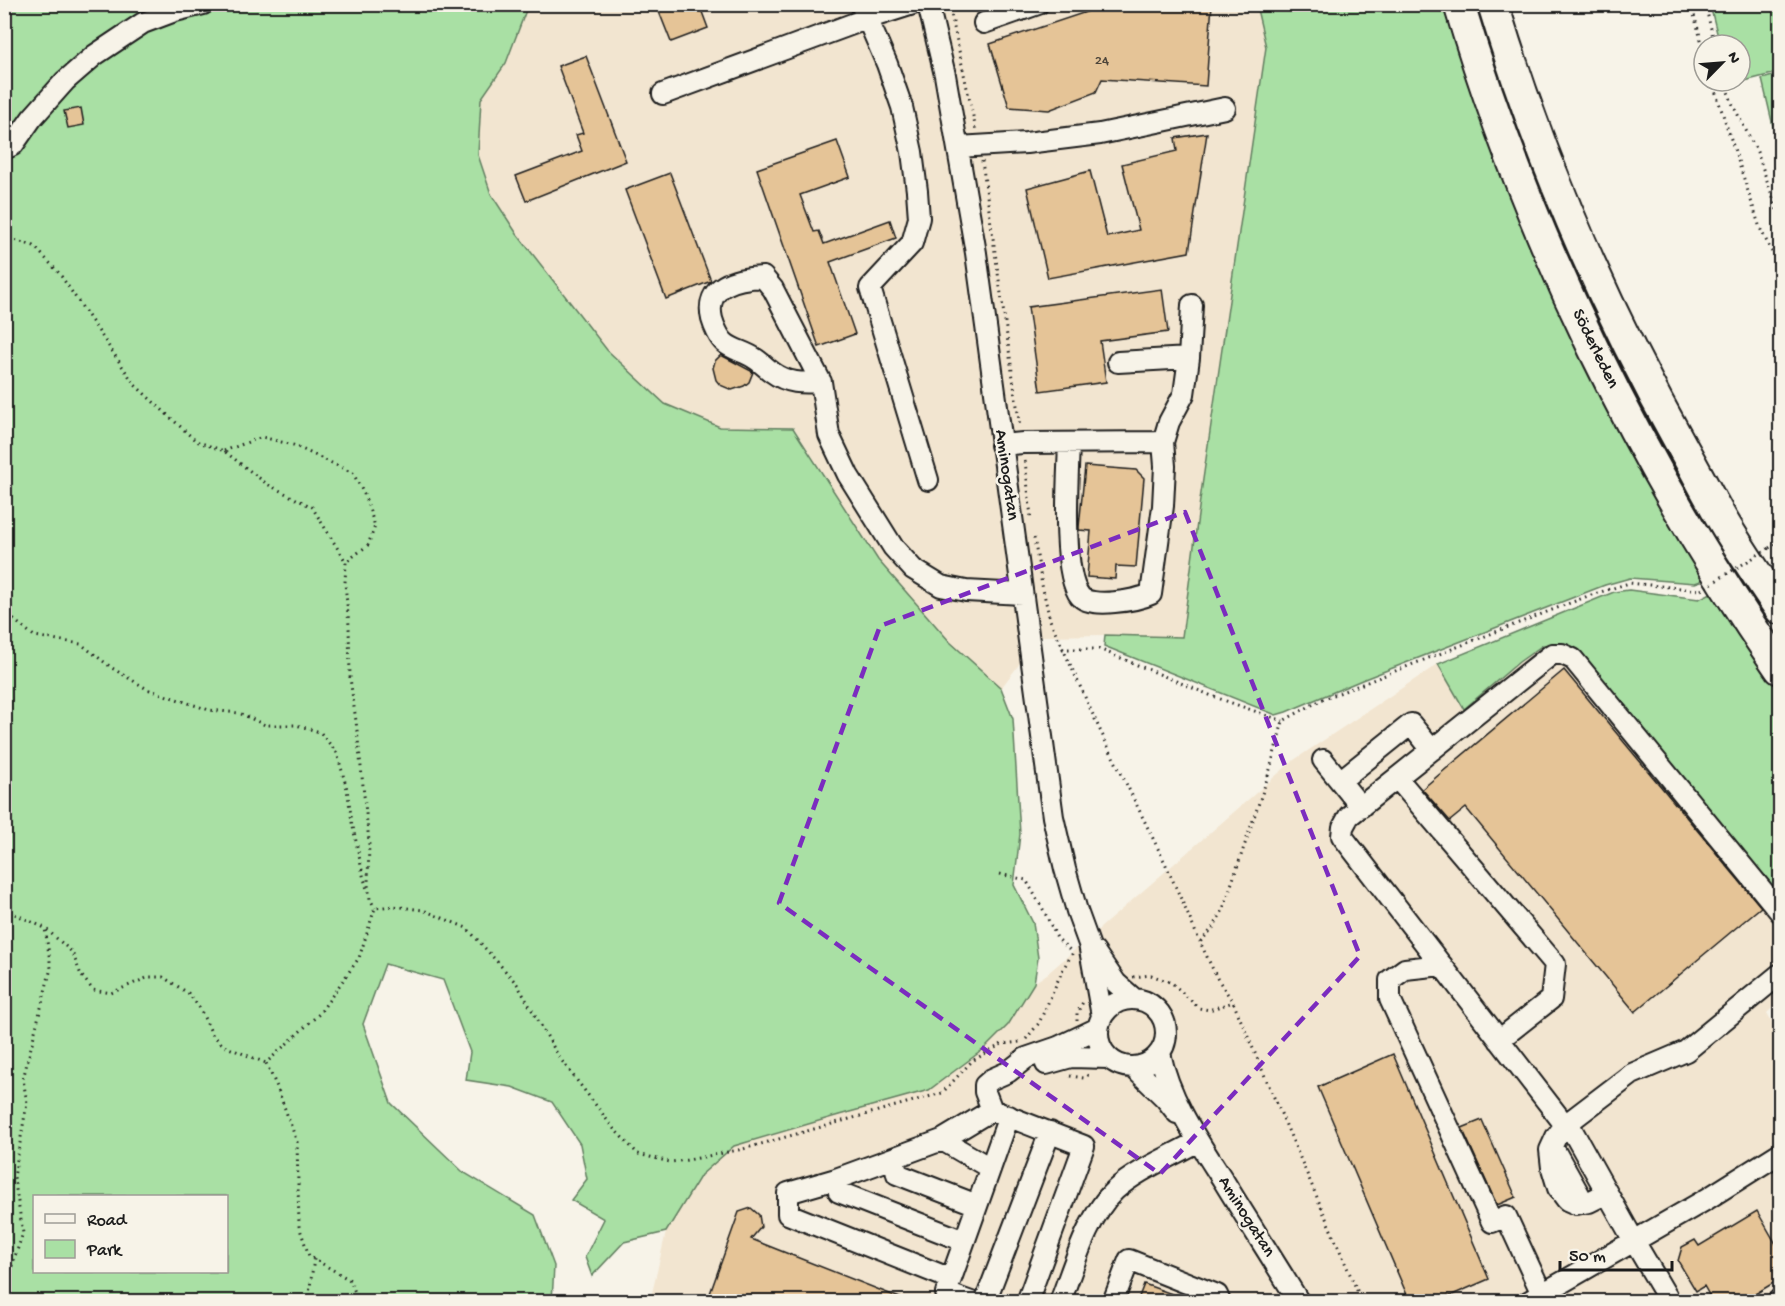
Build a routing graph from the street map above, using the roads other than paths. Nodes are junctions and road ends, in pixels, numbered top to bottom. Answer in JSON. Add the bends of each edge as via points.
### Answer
{"nodes":[{"id":1,"x":203,"y":4,"type":"edge"},
{"id":2,"x":912,"y":4,"type":"edge"},
{"id":3,"x":928,"y":4,"type":"edge"},
{"id":4,"x":1038,"y":4,"type":"edge"},
{"id":5,"x":1459,"y":4,"type":"edge"},
{"id":6,"x":1493,"y":4,"type":"edge"},
{"id":7,"x":1005,"y":10,"type":"edge"},
{"id":8,"x":863,"y":12,"type":"edge"},
{"id":9,"x":984,"y":23,"type":"dead end"},
{"id":10,"x":663,"y":94,"type":"dead end"},
{"id":11,"x":1225,"y":108,"type":"dead end"},
{"id":12,"x":958,"y":147,"type":"junction"},
{"id":13,"x":4,"y":149,"type":"edge"},
{"id":14,"x":1192,"y":305,"type":"dead end"},
{"id":15,"x":1189,"y":358,"type":"junction"},
{"id":16,"x":1118,"y":362,"type":"dead end"},
{"id":17,"x":821,"y":382,"type":"junction"},
{"id":18,"x":1163,"y":442,"type":"junction"},
{"id":19,"x":1068,"y":444,"type":"junction"},
{"id":20,"x":1002,"y":445,"type":"junction"},
{"id":21,"x":928,"y":480,"type":"dead end"},
{"id":22,"x":1022,"y":594,"type":"junction"},
{"id":23,"x":1780,"y":609,"type":"edge"},
{"id":24,"x":1780,"y":669,"type":"edge"},
{"id":25,"x":1432,"y":750,"type":"junction"},
{"id":26,"x":1323,"y":760,"type":"dead end"},
{"id":27,"x":1397,"y":778,"type":"junction"},
{"id":28,"x":1340,"y":781,"type":"junction"},
{"id":29,"x":1361,"y":807,"type":"junction"},
{"id":30,"x":1780,"y":912,"type":"edge"},
{"id":31,"x":1081,"y":948,"type":"junction"},
{"id":32,"x":1442,"y":965,"type":"junction"},
{"id":33,"x":1780,"y":974,"type":"edge"},
{"id":34,"x":1133,"y":998,"type":"junction"},
{"id":35,"x":1100,"y":1022,"type":"junction"},
{"id":36,"x":1499,"y":1040,"type":"junction"},
{"id":37,"x":1160,"y":1053,"type":"junction"},
{"id":38,"x":1109,"y":1058,"type":"junction"},
{"id":39,"x":1133,"y":1067,"type":"junction"},
{"id":40,"x":1008,"y":1072,"type":"junction"},
{"id":41,"x":1000,"y":1113,"type":"junction"},
{"id":42,"x":1565,"y":1125,"type":"junction"},
{"id":43,"x":1050,"y":1132,"type":"junction"},
{"id":44,"x":1196,"y":1137,"type":"junction"},
{"id":45,"x":942,"y":1140,"type":"junction"},
{"id":46,"x":1780,"y":1153,"type":"edge"},
{"id":47,"x":894,"y":1159,"type":"junction"},
{"id":48,"x":990,"y":1168,"type":"junction"},
{"id":49,"x":836,"y":1179,"type":"junction"},
{"id":50,"x":1607,"y":1193,"type":"junction"},
{"id":51,"x":977,"y":1205,"type":"junction"},
{"id":52,"x":964,"y":1241,"type":"junction"},
{"id":53,"x":1634,"y":1241,"type":"junction"},
{"id":54,"x":951,"y":1279,"type":"junction"},
{"id":55,"x":1535,"y":1298,"type":"edge"},
{"id":56,"x":971,"y":1302,"type":"edge"},
{"id":57,"x":985,"y":1302,"type":"edge"},
{"id":58,"x":1027,"y":1302,"type":"edge"},
{"id":59,"x":1060,"y":1302,"type":"edge"},
{"id":60,"x":1113,"y":1302,"type":"edge"},
{"id":61,"x":1220,"y":1302,"type":"edge"},
{"id":62,"x":1299,"y":1302,"type":"edge"},
{"id":63,"x":1670,"y":1302,"type":"edge"}],
"edges":[{"from":1,"to":13,"type":"street","via":[[143,23],[95,54],[32,118],[14,145]]},
{"from":2,"to":8,"type":"street"},
{"from":3,"to":12,"type":"street","name":"Aminogatan"},
{"from":4,"to":7,"type":"street"},
{"from":5,"to":24,"type":"highway","name":"Söderleden","via":[[1504,139],[1582,326],[1669,492]]},
{"from":6,"to":23,"type":"highway","name":"Söderleden","via":[[1553,175],[1612,314],[1720,515]]},
{"from":7,"to":9,"type":"street"},
{"from":8,"to":10,"type":"street"},
{"from":8,"to":21,"type":"street","via":[[902,107],[912,152],[919,218],[912,243],[870,288]]},
{"from":11,"to":12,"type":"street","via":[[1100,134]]},
{"from":12,"to":20,"type":"street","name":"Aminogatan"},
{"from":14,"to":15,"type":"street"},
{"from":15,"to":16,"type":"street"},
{"from":15,"to":18,"type":"street","via":[[1184,394]]},
{"from":17,"to":17,"type":"street","via":[[763,277],[733,281],[714,295],[709,307],[725,343],[791,383]]},
{"from":17,"to":22,"type":"street","via":[[829,435],[848,475],[893,547],[913,569],[940,586]]},
{"from":18,"to":19,"type":"street"},
{"from":18,"to":19,"type":"street","via":[[1163,506],[1151,594],[1105,603],[1080,597],[1074,584],[1068,558]]},
{"from":19,"to":20,"type":"street"},
{"from":20,"to":22,"type":"street","name":"Aminogatan"},
{"from":22,"to":31,"type":"street","name":"Aminogatan","via":[[1053,817],[1077,911]]},
{"from":25,"to":27,"type":"street"},
{"from":25,"to":28,"type":"street","via":[[1411,724]]},
{"from":25,"to":30,"type":"street","via":[[1552,654],[1573,659]]},
{"from":26,"to":28,"type":"street"},
{"from":27,"to":29,"type":"street"},
{"from":27,"to":36,"type":"street","via":[[1555,964],[1551,999]]},
{"from":28,"to":29,"type":"street"},
{"from":29,"to":32,"type":"street","via":[[1349,816],[1342,836]]},
{"from":31,"to":34,"type":"street","name":"Aminogatan"},
{"from":31,"to":35,"type":"street","name":"Aminogatan"},
{"from":32,"to":36,"type":"street"},
{"from":32,"to":55,"type":"street","via":[[1406,969],[1390,980],[1390,999],[1492,1222],[1506,1216]]},
{"from":33,"to":42,"type":"street","via":[[1686,1051],[1632,1074]]},
{"from":34,"to":35,"type":"street","via":[[1112,1005]]},
{"from":34,"to":37,"type":"street","name":"Aminogatan","via":[[1155,1007],[1164,1021],[1166,1037]]},
{"from":35,"to":38,"type":"street","name":"Aminogatan","via":[[1098,1041]]},
{"from":35,"to":40,"type":"street","via":[[1058,1047],[1026,1058]]},
{"from":36,"to":42,"type":"street"},
{"from":37,"to":39,"type":"street","via":[[1148,1063]]},
{"from":37,"to":44,"type":"street","name":"Aminogatan"},
{"from":38,"to":39,"type":"street","name":"Aminogatan"},
{"from":38,"to":40,"type":"street","via":[[1071,1057]]},
{"from":39,"to":44,"type":"street","name":"Aminogatan","via":[[1166,1099]]},
{"from":40,"to":41,"type":"street","via":[[986,1085],[985,1092]]},
{"from":41,"to":43,"type":"street"},
{"from":41,"to":45,"type":"street"},
{"from":41,"to":48,"type":"street"},
{"from":42,"to":50,"type":"street"},
{"from":42,"to":50,"type":"street","via":[[1552,1145],[1584,1203]]},
{"from":43,"to":57,"type":"street"},
{"from":43,"to":58,"type":"street","via":[[1084,1146]]},
{"from":44,"to":59,"type":"street","via":[[1130,1179],[1102,1205],[1083,1241]]},
{"from":44,"to":62,"type":"street","name":"Aminogatan"},
{"from":45,"to":47,"type":"street"},
{"from":45,"to":48,"type":"street"},
{"from":46,"to":53,"type":"street"},
{"from":47,"to":49,"type":"street"},
{"from":47,"to":51,"type":"street","via":[[897,1174]]},
{"from":48,"to":51,"type":"street"},
{"from":49,"to":52,"type":"street","via":[[839,1192]]},
{"from":49,"to":54,"type":"street","via":[[788,1193],[788,1214]]},
{"from":50,"to":53,"type":"street"},
{"from":51,"to":52,"type":"street"},
{"from":52,"to":54,"type":"street"},
{"from":53,"to":55,"type":"street"},
{"from":53,"to":63,"type":"street"},
{"from":54,"to":56,"type":"street","via":[[946,1293]]},
{"from":60,"to":61,"type":"street","via":[[1129,1260],[1217,1294]]}]}
